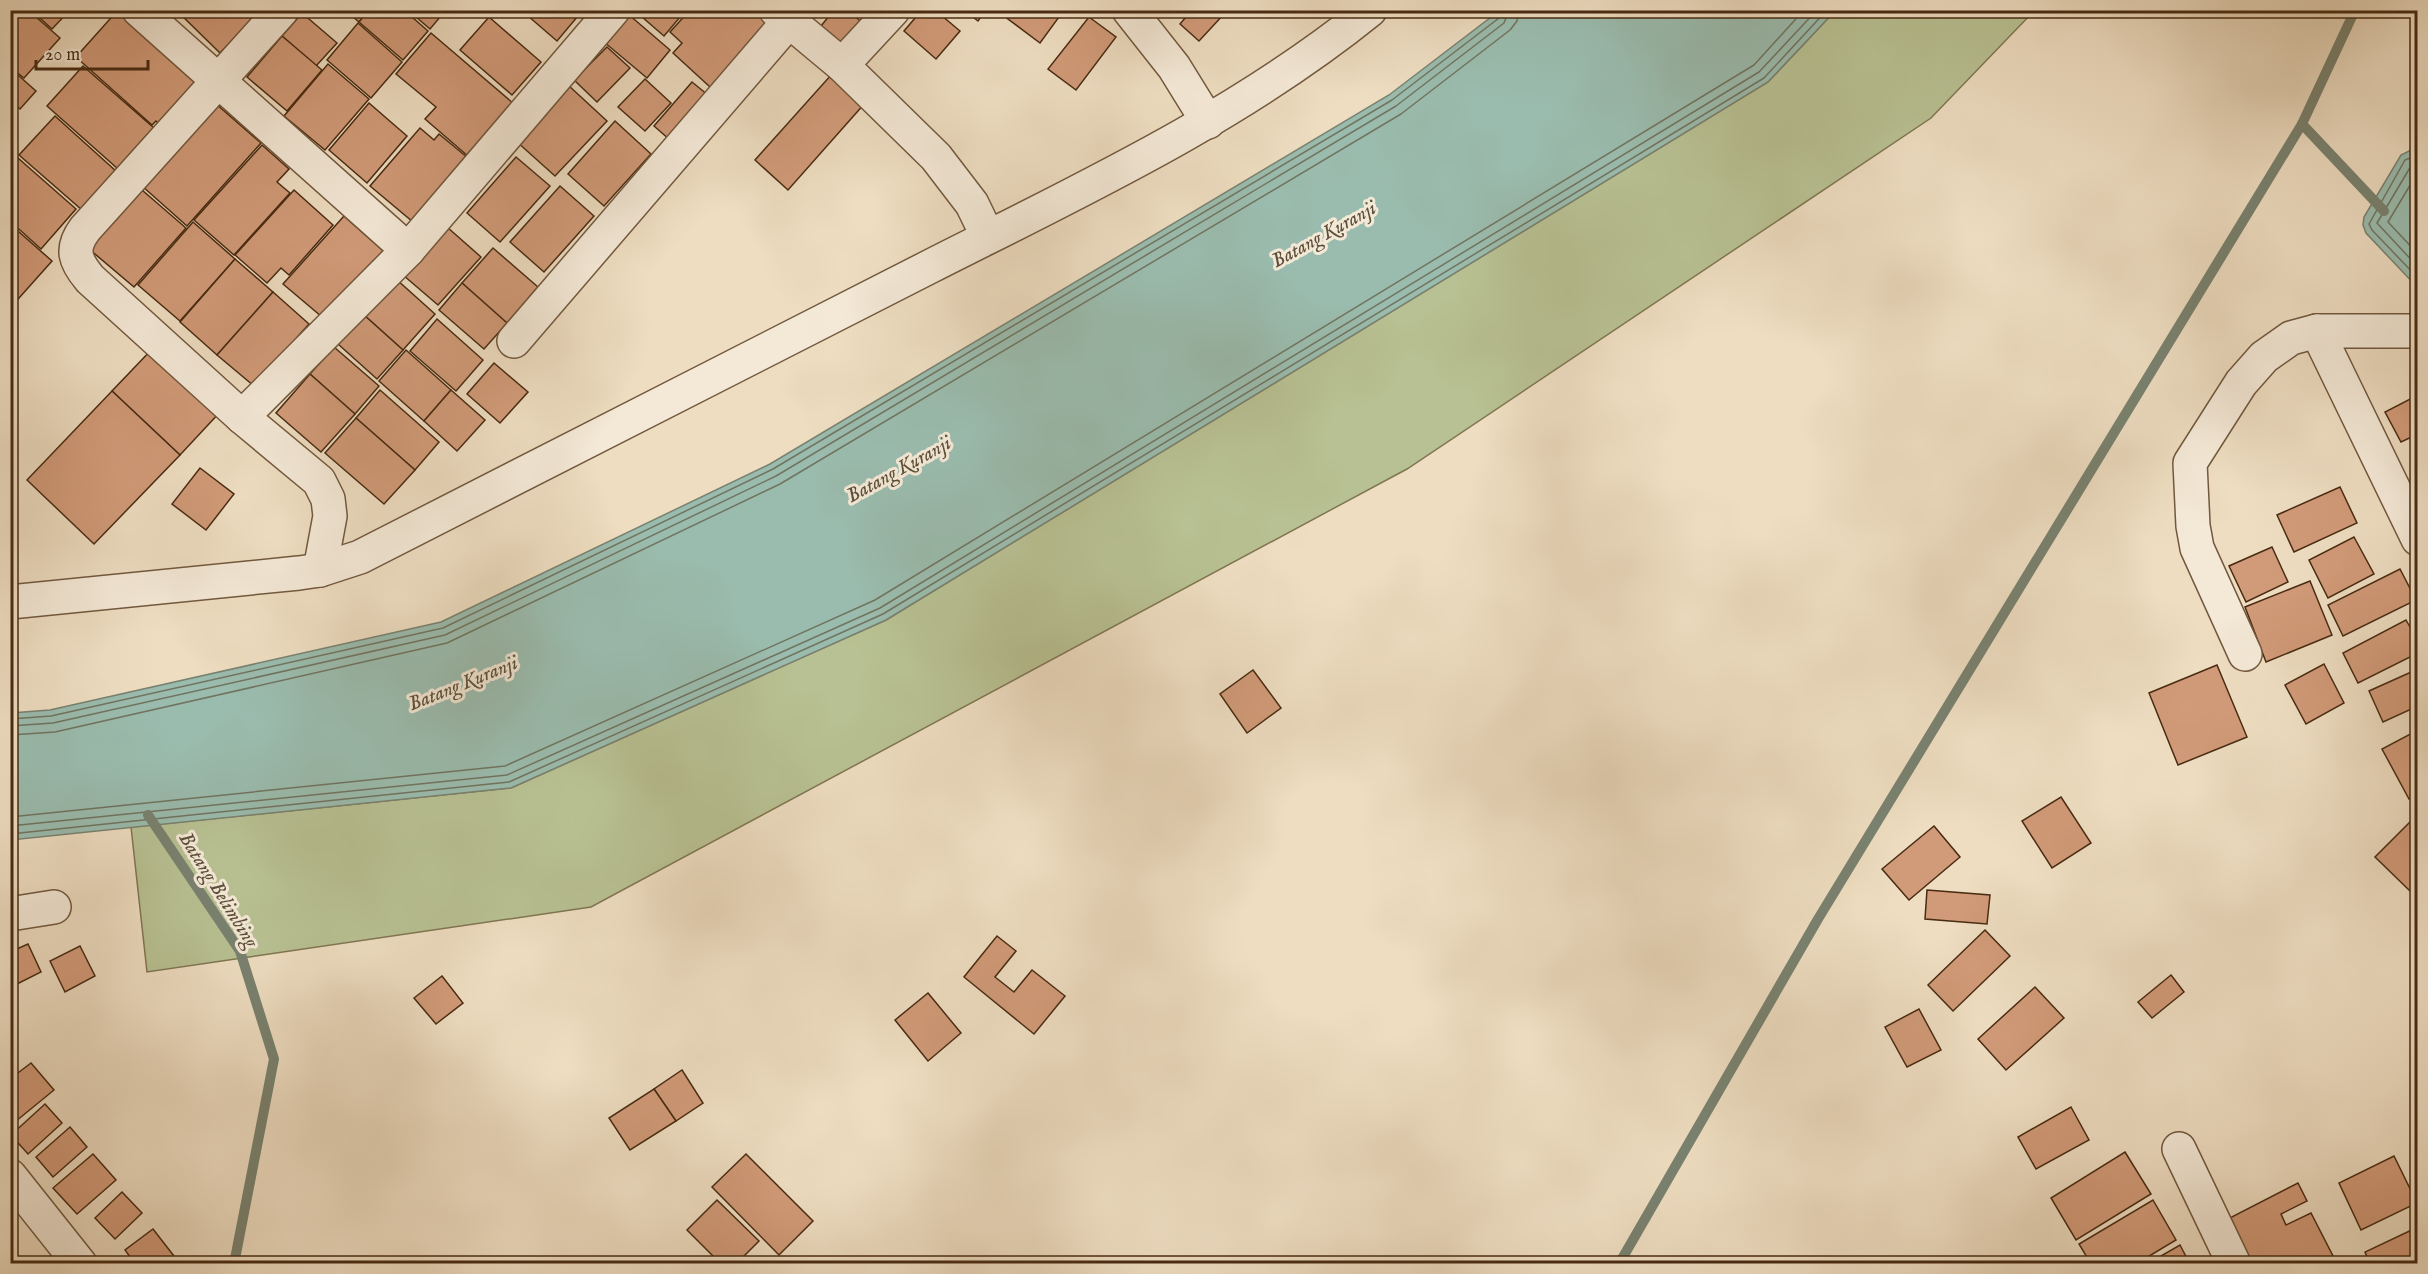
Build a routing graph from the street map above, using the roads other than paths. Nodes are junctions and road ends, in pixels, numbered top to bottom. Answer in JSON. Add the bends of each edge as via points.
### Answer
{"nodes":[{"id":1,"x":139,"y":10,"type":"edge"},
{"id":2,"x":282,"y":10,"type":"edge"},
{"id":3,"x":613,"y":10,"type":"edge"},
{"id":4,"x":893,"y":10,"type":"edge"},
{"id":5,"x":1129,"y":10,"type":"edge"},
{"id":6,"x":1370,"y":10,"type":"edge"},
{"id":7,"x":782,"y":16,"type":"edge"},
{"id":8,"x":842,"y":66,"type":"junction"},
{"id":9,"x":218,"y":83,"type":"junction"},
{"id":10,"x":1208,"y":122,"type":"junction"},
{"id":11,"x":988,"y":237,"type":"junction"},
{"id":12,"x":408,"y":250,"type":"junction"},
{"id":13,"x":2317,"y":331,"type":"junction"},
{"id":14,"x":2418,"y":331,"type":"edge"},
{"id":15,"x":514,"y":341,"type":"dead end"},
{"id":16,"x":242,"y":417,"type":"junction"},
{"id":17,"x":2418,"y":539,"type":"edge"},
{"id":18,"x":321,"y":570,"type":"junction"},
{"id":19,"x":10,"y":603,"type":"edge"},
{"id":20,"x":2245,"y":654,"type":"dead end"},
{"id":21,"x":54,"y":907,"type":"dead end"},
{"id":22,"x":10,"y":914,"type":"edge"},
{"id":23,"x":2179,"y":1149,"type":"dead end"},
{"id":24,"x":10,"y":1176,"type":"edge"},
{"id":25,"x":80,"y":1263,"type":"edge"},
{"id":26,"x":2234,"y":1263,"type":"edge"}],
"edges":[{"from":1,"to":9,"type":"street"},
{"from":2,"to":9,"type":"street"},
{"from":3,"to":12,"type":"street"},
{"from":4,"to":8,"type":"street"},
{"from":5,"to":10,"type":"street","via":[[1174,67]]},
{"from":6,"to":10,"type":"street","via":[[1323,48]]},
{"from":7,"to":8,"type":"street"},
{"from":7,"to":15,"type":"street"},
{"from":8,"to":11,"type":"street","via":[[957,181]]},
{"from":9,"to":12,"type":"street"},
{"from":9,"to":16,"type":"street","via":[[85,229],[74,253],[90,279]]},
{"from":10,"to":11,"type":"street"},
{"from":11,"to":18,"type":"street","via":[[360,557]]},
{"from":12,"to":16,"type":"street"},
{"from":13,"to":14,"type":"street"},
{"from":13,"to":17,"type":"street"},
{"from":13,"to":20,"type":"street","via":[[2291,338],[2264,357],[2241,383],[2190,463],[2197,548]]},
{"from":16,"to":18,"type":"street","via":[[319,481],[328,499],[330,516]]},
{"from":18,"to":19,"type":"street"},
{"from":21,"to":22,"type":"street"},
{"from":23,"to":26,"type":"street"},
{"from":24,"to":25,"type":"street"}]}
